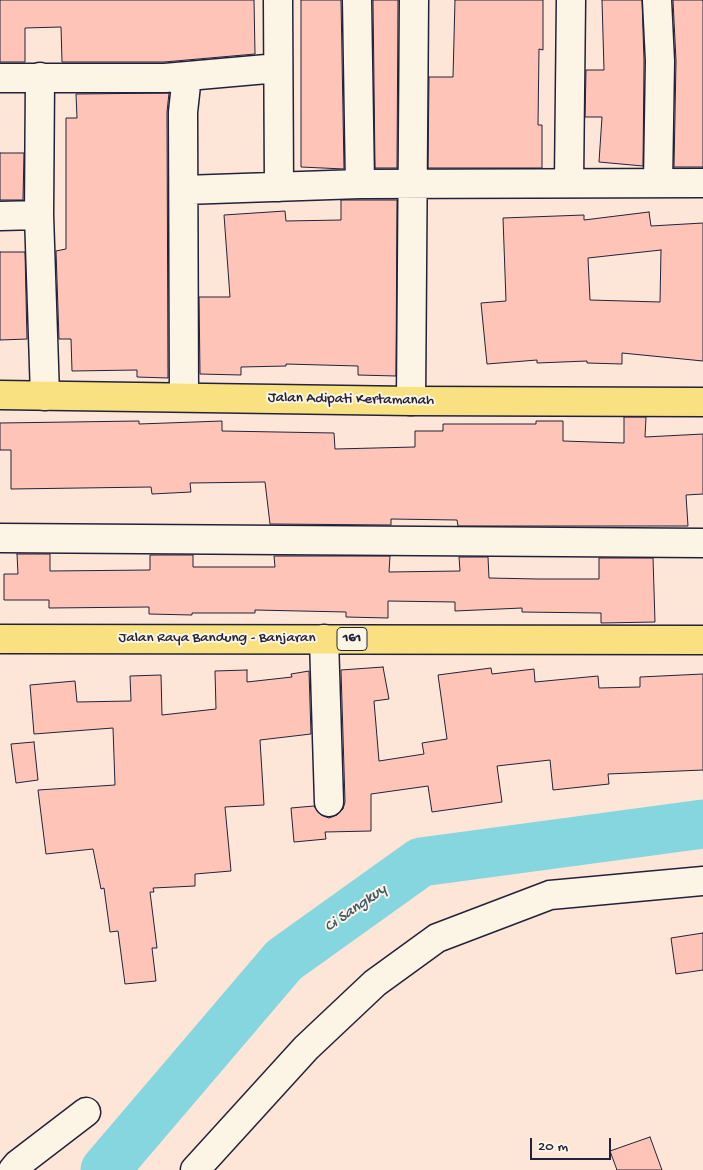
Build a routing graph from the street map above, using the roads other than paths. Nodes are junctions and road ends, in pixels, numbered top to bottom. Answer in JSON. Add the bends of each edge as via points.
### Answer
{"nodes":[{"id":1,"x":278,"y":0,"type":"edge"},
{"id":2,"x":357,"y":0,"type":"edge"},
{"id":3,"x":414,"y":0,"type":"edge"},
{"id":4,"x":571,"y":0,"type":"edge"},
{"id":5,"x":657,"y":0,"type":"edge"},
{"id":6,"x":278,"y":68,"type":"junction"},
{"id":7,"x":187,"y":76,"type":"junction"},
{"id":8,"x":40,"y":77,"type":"junction"},
{"id":9,"x":0,"y":78,"type":"edge"},
{"id":10,"x":569,"y":182,"type":"junction"},
{"id":11,"x":413,"y":183,"type":"junction"},
{"id":12,"x":658,"y":183,"type":"junction"},
{"id":13,"x":703,"y":183,"type":"edge"},
{"id":14,"x":360,"y":184,"type":"junction"},
{"id":15,"x":279,"y":187,"type":"junction"},
{"id":16,"x":184,"y":190,"type":"junction"},
{"id":17,"x":0,"y":216,"type":"edge"},
{"id":18,"x":39,"y":216,"type":"junction"},
{"id":19,"x":0,"y":395,"type":"edge"},
{"id":20,"x":46,"y":396,"type":"junction"},
{"id":21,"x":184,"y":397,"type":"junction"},
{"id":22,"x":411,"y":401,"type":"junction"},
{"id":23,"x":703,"y":402,"type":"edge"},
{"id":24,"x":0,"y":538,"type":"edge"},
{"id":25,"x":703,"y":543,"type":"edge"},
{"id":26,"x":0,"y":639,"type":"edge"},
{"id":27,"x":324,"y":639,"type":"junction"},
{"id":28,"x":703,"y":640,"type":"edge"},
{"id":29,"x":329,"y":802,"type":"dead end"},
{"id":30,"x":703,"y":881,"type":"edge"},
{"id":31,"x":86,"y":1112,"type":"dead end"},
{"id":32,"x":14,"y":1170,"type":"edge"},
{"id":33,"x":195,"y":1170,"type":"edge"}],
"edges":[{"from":1,"to":6,"type":"street"},
{"from":2,"to":14,"type":"street"},
{"from":3,"to":11,"type":"street"},
{"from":4,"to":10,"type":"street"},
{"from":5,"to":12,"type":"street","via":[[660,62]]},
{"from":6,"to":7,"type":"street"},
{"from":6,"to":15,"type":"street"},
{"from":7,"to":8,"type":"street"},
{"from":7,"to":16,"type":"street","via":[[183,112]]},
{"from":8,"to":9,"type":"street"},
{"from":8,"to":18,"type":"street"},
{"from":10,"to":11,"type":"street"},
{"from":10,"to":12,"type":"street"},
{"from":11,"to":14,"type":"street"},
{"from":11,"to":22,"type":"street"},
{"from":12,"to":13,"type":"street"},
{"from":14,"to":15,"type":"street"},
{"from":15,"to":16,"type":"street"},
{"from":16,"to":21,"type":"street"},
{"from":17,"to":18,"type":"street"},
{"from":18,"to":20,"type":"street"},
{"from":19,"to":20,"type":"main road","name":"Jalan Adipati Kertamanah"},
{"from":20,"to":21,"type":"main road","name":"Jalan Adipati Kertamanah"},
{"from":21,"to":22,"type":"main road","name":"Jalan Adipati Kertamanah"},
{"from":22,"to":23,"type":"main road","name":"Jalan Adipati Kertamanah"},
{"from":24,"to":25,"type":"street"},
{"from":26,"to":27,"type":"main road","name":"Jalan Raya Bandung - Banjaran","number":"161"},
{"from":27,"to":28,"type":"main road","name":"Jalan Raya Bandung - Banjaran","number":"161"},
{"from":27,"to":29,"type":"street"},
{"from":30,"to":33,"type":"street","via":[[550,894],[437,938],[375,983],[306,1048]]},
{"from":31,"to":32,"type":"street"}]}
